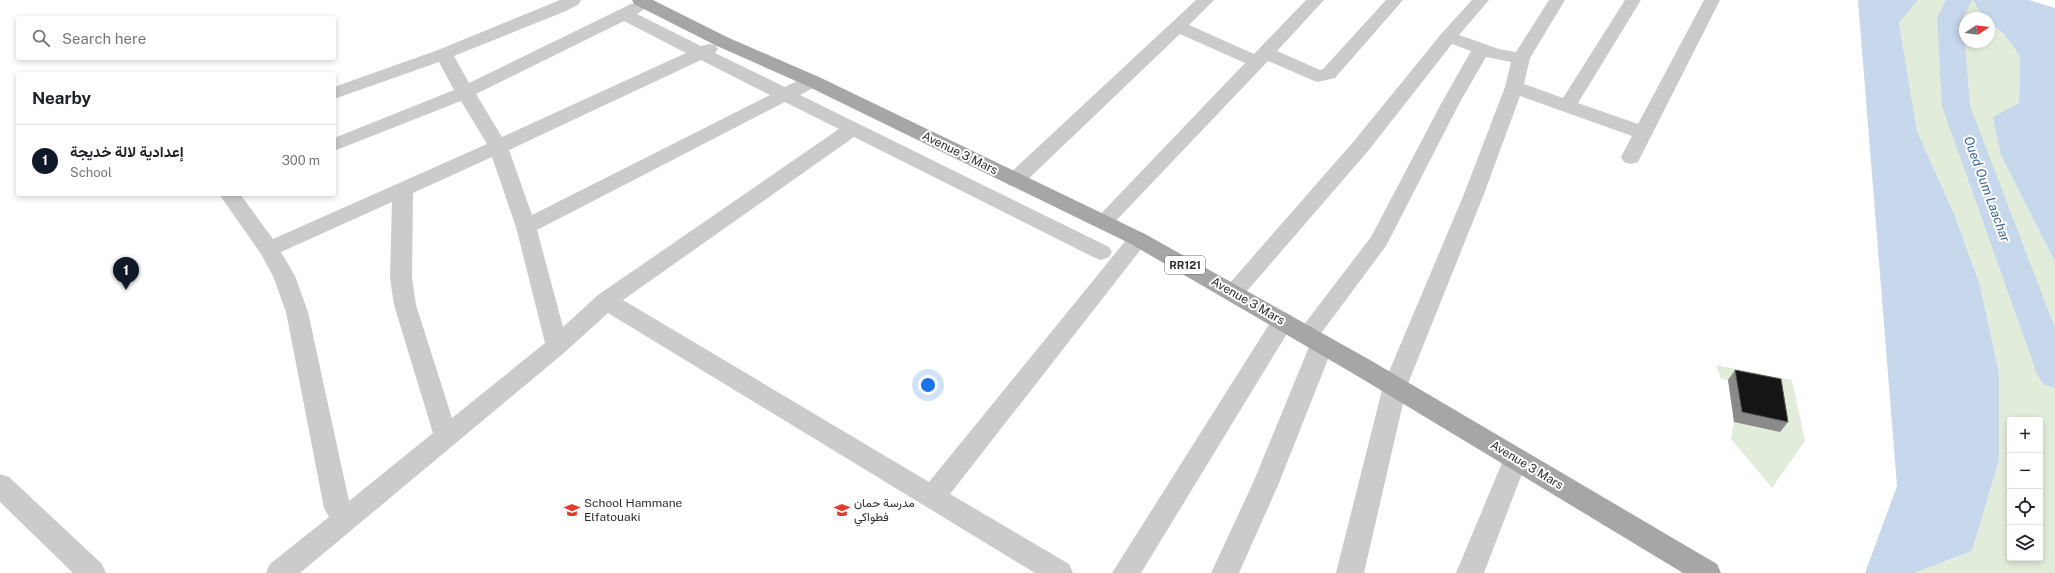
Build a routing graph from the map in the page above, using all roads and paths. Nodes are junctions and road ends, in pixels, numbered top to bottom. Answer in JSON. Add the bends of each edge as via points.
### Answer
{"nodes":[{"id":1,"x":572,"y":0,"type":"edge"},
{"id":2,"x":1206,"y":0,"type":"edge"},
{"id":3,"x":1316,"y":0,"type":"edge"},
{"id":4,"x":1395,"y":0,"type":"edge"},
{"id":5,"x":1481,"y":0,"type":"edge"},
{"id":6,"x":1558,"y":0,"type":"edge"},
{"id":7,"x":1633,"y":0,"type":"edge"},
{"id":8,"x":1712,"y":0,"type":"edge"},
{"id":9,"x":637,"y":6,"type":"edge"},
{"id":10,"x":1178,"y":27,"type":"junction"},
{"id":11,"x":1448,"y":37,"type":"junction"},
{"id":12,"x":723,"y":42,"type":"junction"},
{"id":13,"x":1481,"y":50,"type":"junction"},
{"id":14,"x":444,"y":54,"type":"junction"},
{"id":15,"x":700,"y":54,"type":"junction"},
{"id":16,"x":1261,"y":58,"type":"junction"},
{"id":17,"x":1521,"y":58,"type":"junction"},
{"id":18,"x":812,"y":81,"type":"junction"},
{"id":19,"x":1514,"y":87,"type":"junction"},
{"id":20,"x":336,"y":92,"type":"edge"},
{"id":21,"x":465,"y":92,"type":"junction"},
{"id":22,"x":784,"y":94,"type":"junction"},
{"id":23,"x":1567,"y":106,"type":"junction"},
{"id":24,"x":854,"y":128,"type":"junction"},
{"id":25,"x":1643,"y":133,"type":"junction"},
{"id":26,"x":336,"y":144,"type":"edge"},
{"id":27,"x":498,"y":147,"type":"junction"},
{"id":28,"x":1631,"y":157,"type":"dead end"},
{"id":29,"x":1015,"y":180,"type":"junction"},
{"id":30,"x":403,"y":190,"type":"junction"},
{"id":31,"x":230,"y":196,"type":"edge"},
{"id":32,"x":1103,"y":222,"type":"junction"},
{"id":33,"x":526,"y":227,"type":"junction"},
{"id":34,"x":1138,"y":239,"type":"junction"},
{"id":35,"x":268,"y":249,"type":"junction"},
{"id":36,"x":1101,"y":252,"type":"dead end"},
{"id":37,"x":1233,"y":292,"type":"junction"},
{"id":38,"x":606,"y":301,"type":"junction"},
{"id":39,"x":1283,"y":321,"type":"junction"},
{"id":40,"x":1315,"y":339,"type":"junction"},
{"id":41,"x":557,"y":346,"type":"junction"},
{"id":42,"x":1395,"y":386,"type":"junction"},
{"id":43,"x":446,"y":437,"type":"junction"},
{"id":44,"x":1516,"y":458,"type":"junction"},
{"id":45,"x":0,"y":485,"type":"edge"},
{"id":46,"x":933,"y":496,"type":"junction"},
{"id":47,"x":346,"y":519,"type":"junction"},
{"id":48,"x":92,"y":573,"type":"edge"},
{"id":49,"x":280,"y":573,"type":"edge"},
{"id":50,"x":1059,"y":573,"type":"edge"},
{"id":51,"x":1126,"y":573,"type":"edge"},
{"id":52,"x":1225,"y":573,"type":"edge"},
{"id":53,"x":1350,"y":573,"type":"edge"},
{"id":54,"x":1470,"y":573,"type":"edge"},
{"id":55,"x":1707,"y":573,"type":"edge"}],
"edges":[{"from":1,"to":14,"type":"street"},
{"from":2,"to":10,"type":"street"},
{"from":3,"to":16,"type":"street"},
{"from":4,"to":16,"type":"street","via":[[1325,76]]},
{"from":5,"to":11,"type":"street"},
{"from":6,"to":17,"type":"street"},
{"from":7,"to":23,"type":"street"},
{"from":8,"to":25,"type":"street"},
{"from":9,"to":12,"type":"main road","name":"Avenue 3 Mars","number":"RR121"},
{"from":9,"to":15,"type":"street"},
{"from":9,"to":21,"type":"street"},
{"from":10,"to":16,"type":"street"},
{"from":10,"to":29,"type":"street"},
{"from":11,"to":13,"type":"street"},
{"from":11,"to":37,"type":"street","via":[[1360,146]]},
{"from":12,"to":15,"type":"street"},
{"from":12,"to":18,"type":"main road","name":"Avenue 3 Mars","number":"RR121"},
{"from":13,"to":17,"type":"street"},
{"from":13,"to":40,"type":"street","via":[[1379,241]]},
{"from":14,"to":20,"type":"street"},
{"from":14,"to":21,"type":"street"},
{"from":15,"to":22,"type":"street"},
{"from":15,"to":27,"type":"street"},
{"from":16,"to":32,"type":"street"},
{"from":17,"to":19,"type":"street"},
{"from":18,"to":22,"type":"street"},
{"from":18,"to":29,"type":"main road","name":"Avenue 3 Mars","number":"RR121"},
{"from":19,"to":23,"type":"street"},
{"from":19,"to":42,"type":"street","via":[[1474,194]]},
{"from":21,"to":26,"type":"street"},
{"from":21,"to":27,"type":"street"},
{"from":22,"to":24,"type":"street"},
{"from":22,"to":33,"type":"street"},
{"from":23,"to":25,"type":"street"},
{"from":24,"to":36,"type":"street"},
{"from":24,"to":38,"type":"street"},
{"from":25,"to":28,"type":"street"},
{"from":27,"to":30,"type":"street"},
{"from":27,"to":33,"type":"street"},
{"from":29,"to":32,"type":"main road","name":"Avenue 3 Mars","number":"RR121"},
{"from":30,"to":35,"type":"street"},
{"from":30,"to":43,"type":"street","via":[[401,278],[405,305]]},
{"from":31,"to":35,"type":"street"},
{"from":32,"to":34,"type":"main road","name":"Avenue 3 Mars","number":"RR121"},
{"from":33,"to":41,"type":"street"},
{"from":34,"to":37,"type":"main road","name":"Avenue 3 Mars","number":"RR121"},
{"from":34,"to":46,"type":"street"},
{"from":35,"to":47,"type":"street","via":[[284,276],[298,312],[337,508]]},
{"from":37,"to":39,"type":"main road","name":"Avenue 3 Mars","number":"RR121"},
{"from":38,"to":41,"type":"street"},
{"from":38,"to":46,"type":"street"},
{"from":39,"to":40,"type":"main road","name":"Avenue 3 Mars","number":"RR121"},
{"from":39,"to":51,"type":"street"},
{"from":40,"to":42,"type":"main road","name":"Avenue 3 Mars","number":"RR121"},
{"from":40,"to":52,"type":"street","via":[[1266,483]]},
{"from":41,"to":43,"type":"street"},
{"from":42,"to":44,"type":"main road","name":"Avenue 3 Mars","number":"RR121"},
{"from":42,"to":53,"type":"street"},
{"from":43,"to":47,"type":"street"},
{"from":44,"to":54,"type":"street"},
{"from":44,"to":55,"type":"main road","name":"Avenue 3 Mars","number":"RR121"},
{"from":45,"to":48,"type":"street"},
{"from":46,"to":50,"type":"street"},
{"from":47,"to":49,"type":"street"}]}
